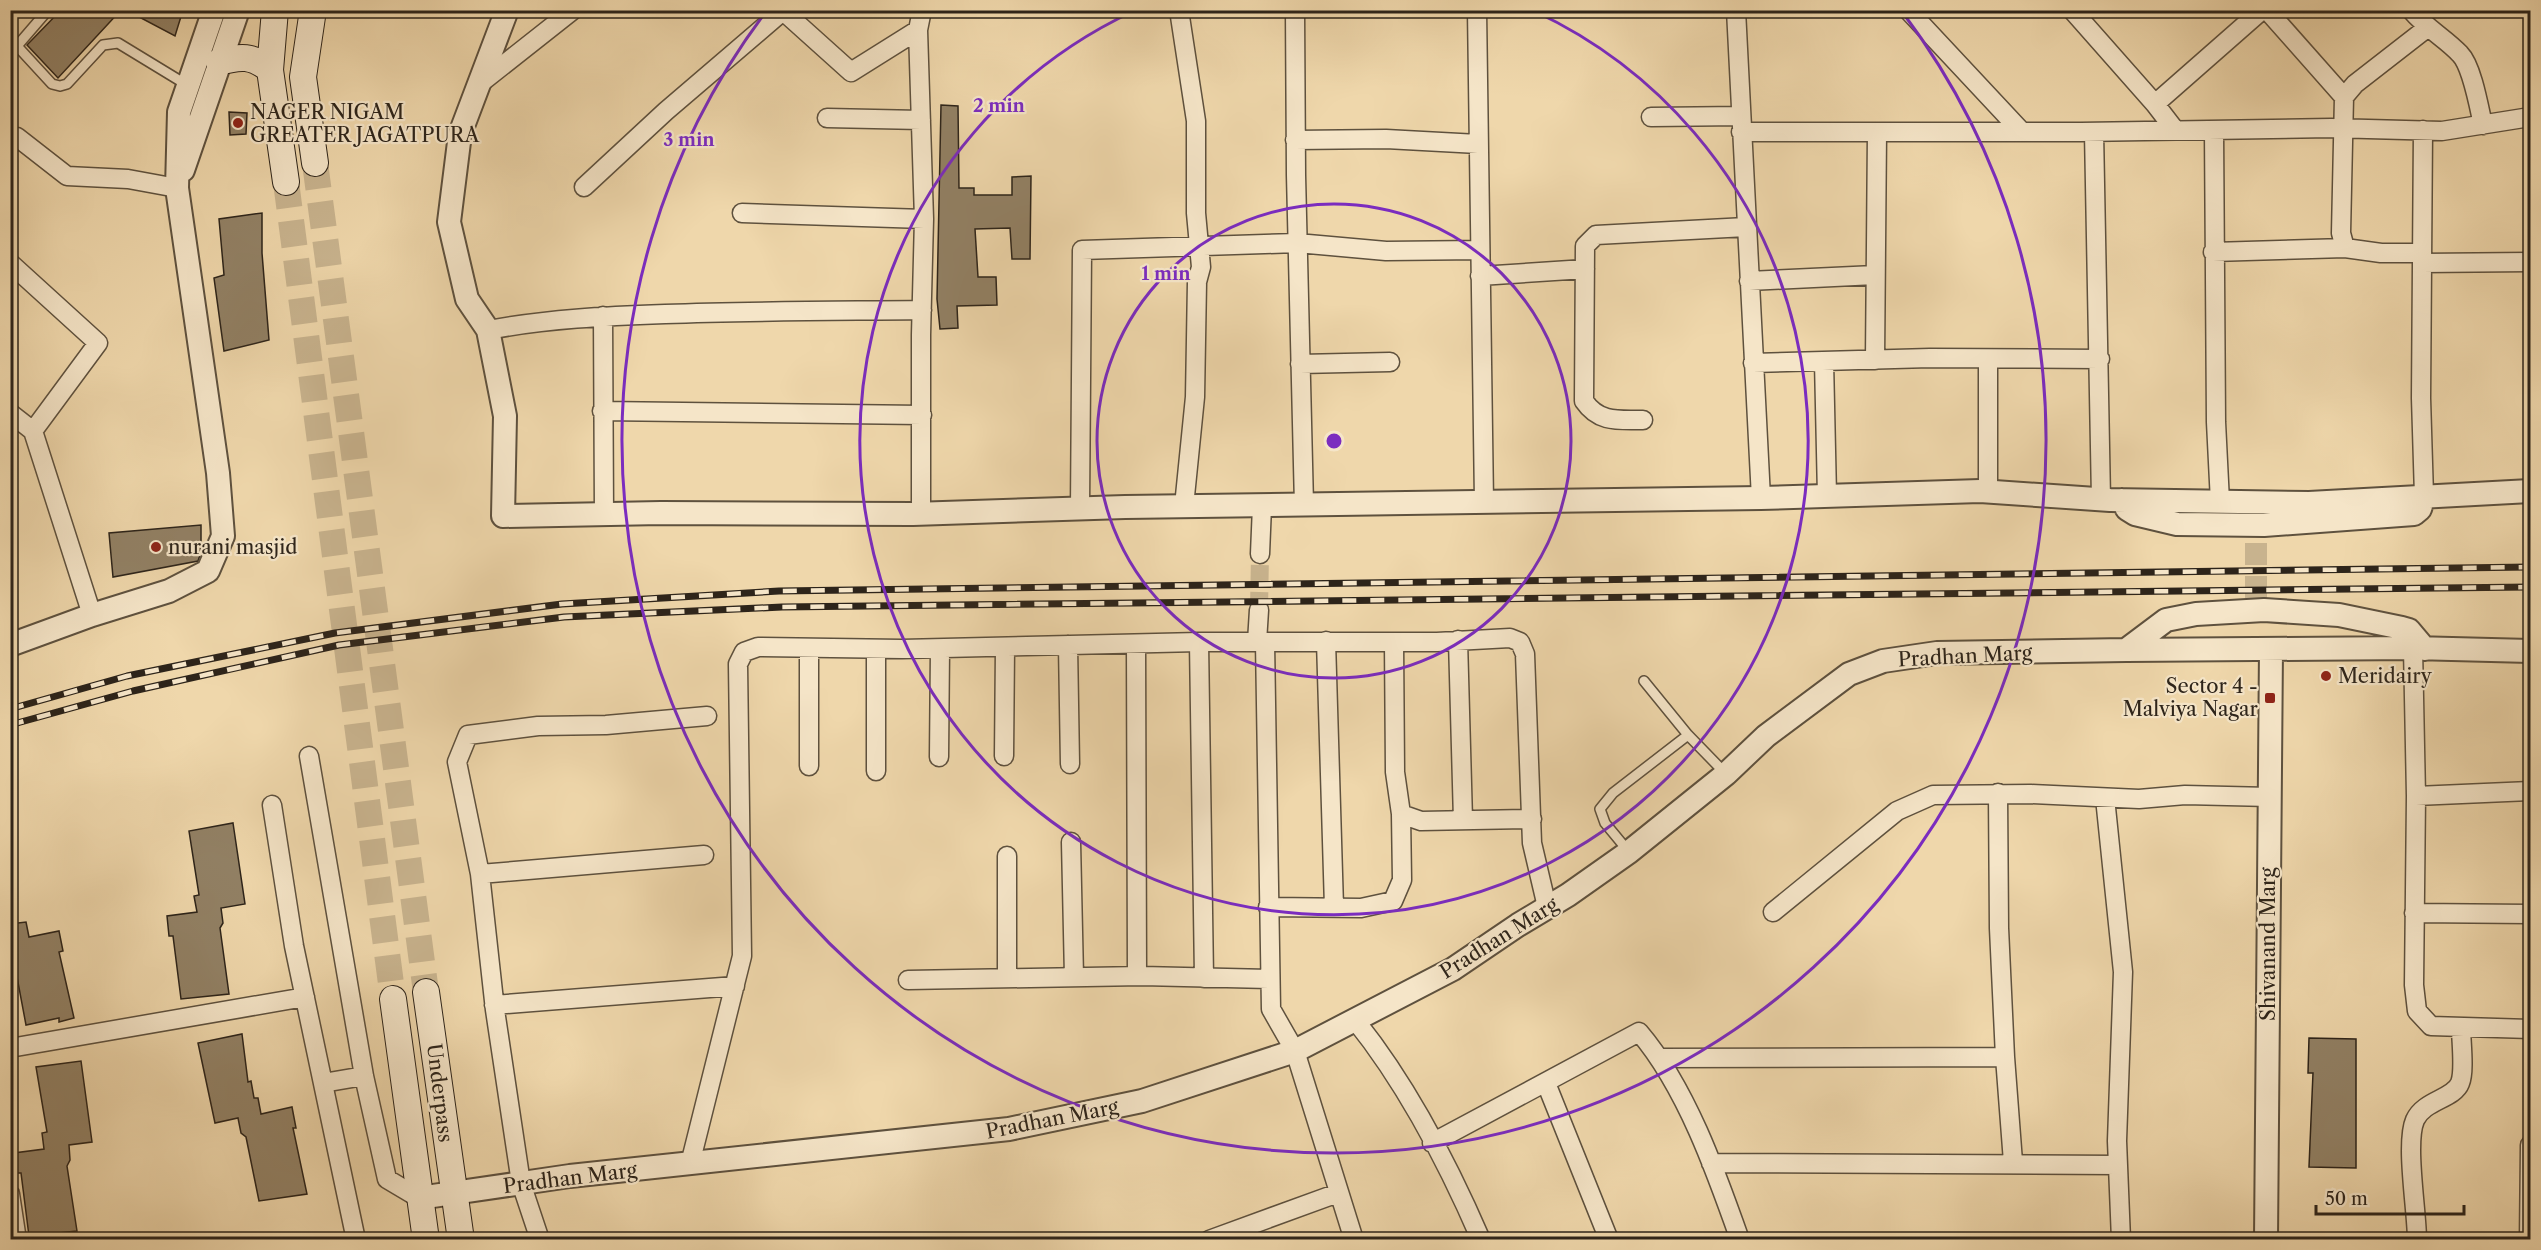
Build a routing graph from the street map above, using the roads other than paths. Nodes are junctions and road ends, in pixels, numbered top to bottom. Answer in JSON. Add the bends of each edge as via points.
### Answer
{"nodes":[{"id":1,"x":48,"y":10,"type":"edge"},
{"id":2,"x":238,"y":10,"type":"edge"},
{"id":3,"x":276,"y":10,"type":"edge"},
{"id":4,"x":313,"y":10,"type":"edge"},
{"id":5,"x":507,"y":10,"type":"edge"},
{"id":6,"x":573,"y":10,"type":"edge"},
{"id":7,"x":922,"y":10,"type":"edge"},
{"id":8,"x":1179,"y":10,"type":"edge"},
{"id":9,"x":1295,"y":10,"type":"edge"},
{"id":10,"x":1477,"y":10,"type":"edge"},
{"id":11,"x":1736,"y":10,"type":"edge"},
{"id":12,"x":1908,"y":10,"type":"edge"},
{"id":13,"x":2264,"y":10,"type":"edge"},
{"id":14,"x":2411,"y":10,"type":"edge"},
{"id":15,"x":783,"y":11,"type":"edge"},
{"id":16,"x":211,"y":12,"type":"edge"},
{"id":17,"x":2080,"y":13,"type":"edge"},
{"id":18,"x":2427,"y":28,"type":"junction"},
{"id":19,"x":918,"y":30,"type":"junction"},
{"id":20,"x":219,"y":62,"type":"junction"},
{"id":21,"x":270,"y":70,"type":"junction"},
{"id":22,"x":187,"y":86,"type":"junction"},
{"id":23,"x":477,"y":86,"type":"junction"},
{"id":24,"x":2344,"y":97,"type":"junction"},
{"id":25,"x":2156,"y":104,"type":"junction"},
{"id":26,"x":1651,"y":117,"type":"dead end"},
{"id":27,"x":2530,"y":117,"type":"edge"},
{"id":28,"x":826,"y":118,"type":"dead end"},
{"id":29,"x":921,"y":120,"type":"junction"},
{"id":30,"x":1741,"y":124,"type":"junction"},
{"id":31,"x":2483,"y":124,"type":"junction"},
{"id":32,"x":2344,"y":128,"type":"junction"},
{"id":33,"x":2175,"y":130,"type":"junction"},
{"id":34,"x":2214,"y":130,"type":"junction"},
{"id":35,"x":2423,"y":130,"type":"junction"},
{"id":36,"x":1877,"y":132,"type":"junction"},
{"id":37,"x":2022,"y":132,"type":"junction"},
{"id":38,"x":2094,"y":132,"type":"junction"},
{"id":39,"x":13,"y":138,"type":"edge"},
{"id":40,"x":1295,"y":140,"type":"junction"},
{"id":41,"x":1478,"y":144,"type":"junction"},
{"id":42,"x":315,"y":163,"type":"tunnel mouth"},
{"id":43,"x":286,"y":182,"type":"tunnel mouth"},
{"id":44,"x":584,"y":187,"type":"dead end"},
{"id":45,"x":177,"y":188,"type":"junction"},
{"id":46,"x":742,"y":213,"type":"dead end"},
{"id":47,"x":924,"y":219,"type":"junction"},
{"id":48,"x":1746,"y":227,"type":"junction"},
{"id":49,"x":1297,"y":243,"type":"junction"},
{"id":50,"x":1198,"y":246,"type":"junction"},
{"id":51,"x":2346,"y":248,"type":"junction"},
{"id":52,"x":1480,"y":250,"type":"junction"},
{"id":53,"x":2213,"y":252,"type":"junction"},
{"id":54,"x":2422,"y":258,"type":"junction"},
{"id":55,"x":2530,"y":262,"type":"edge"},
{"id":56,"x":10,"y":263,"type":"edge"},
{"id":57,"x":1585,"y":269,"type":"junction"},
{"id":58,"x":1875,"y":275,"type":"junction"},
{"id":59,"x":1480,"y":276,"type":"junction"},
{"id":60,"x":1749,"y":281,"type":"junction"},
{"id":61,"x":921,"y":310,"type":"junction"},
{"id":62,"x":603,"y":316,"type":"junction"},
{"id":63,"x":488,"y":330,"type":"junction"},
{"id":64,"x":1988,"y":359,"type":"junction"},
{"id":65,"x":1875,"y":360,"type":"junction"},
{"id":66,"x":2100,"y":360,"type":"junction"},
{"id":67,"x":1824,"y":361,"type":"junction"},
{"id":68,"x":1390,"y":362,"type":"dead end"},
{"id":69,"x":1753,"y":363,"type":"junction"},
{"id":70,"x":1300,"y":364,"type":"junction"},
{"id":71,"x":602,"y":411,"type":"junction"},
{"id":72,"x":10,"y":413,"type":"edge"},
{"id":73,"x":922,"y":415,"type":"junction"},
{"id":74,"x":1643,"y":420,"type":"dead end"},
{"id":75,"x":33,"y":431,"type":"junction"},
{"id":76,"x":2530,"y":491,"type":"edge"},
{"id":77,"x":1988,"y":492,"type":"junction"},
{"id":78,"x":1827,"y":496,"type":"junction"},
{"id":79,"x":2424,"y":496,"type":"junction"},
{"id":80,"x":1761,"y":498,"type":"junction"},
{"id":81,"x":2111,"y":500,"type":"junction"},
{"id":82,"x":1484,"y":502,"type":"junction"},
{"id":83,"x":2220,"y":502,"type":"junction"},
{"id":84,"x":1304,"y":505,"type":"junction"},
{"id":85,"x":1184,"y":506,"type":"junction"},
{"id":86,"x":1262,"y":506,"type":"junction"},
{"id":87,"x":1080,"y":508,"type":"junction"},
{"id":88,"x":604,"y":514,"type":"junction"},
{"id":89,"x":921,"y":514,"type":"junction"},
{"id":90,"x":1260,"y":554,"type":"tunnel mouth"},
{"id":91,"x":1259,"y":610,"type":"tunnel mouth"},
{"id":92,"x":92,"y":615,"type":"junction"},
{"id":93,"x":1458,"y":640,"type":"junction"},
{"id":94,"x":1326,"y":641,"type":"junction"},
{"id":95,"x":1199,"y":642,"type":"junction"},
{"id":96,"x":1261,"y":642,"type":"junction"},
{"id":97,"x":1394,"y":642,"type":"junction"},
{"id":98,"x":1136,"y":644,"type":"junction"},
{"id":99,"x":10,"y":645,"type":"edge"},
{"id":100,"x":1068,"y":645,"type":"junction"},
{"id":101,"x":1005,"y":647,"type":"junction"},
{"id":102,"x":809,"y":648,"type":"junction"},
{"id":103,"x":2419,"y":648,"type":"junction"},
{"id":104,"x":876,"y":649,"type":"junction"},
{"id":105,"x":940,"y":649,"type":"junction"},
{"id":106,"x":2271,"y":649,"type":"junction"},
{"id":107,"x":2126,"y":650,"type":"junction"},
{"id":108,"x":2530,"y":651,"type":"edge"},
{"id":109,"x":1644,"y":681,"type":"dead end"},
{"id":110,"x":707,"y":716,"type":"dead end"},
{"id":111,"x":1688,"y":735,"type":"junction"},
{"id":112,"x":309,"y":756,"type":"dead end"},
{"id":113,"x":1004,"y":756,"type":"dead end"},
{"id":114,"x":939,"y":758,"type":"dead end"},
{"id":115,"x":1070,"y":764,"type":"dead end"},
{"id":116,"x":809,"y":766,"type":"dead end"},
{"id":117,"x":876,"y":771,"type":"dead end"},
{"id":118,"x":1726,"y":774,"type":"junction"},
{"id":119,"x":2530,"y":791,"type":"edge"},
{"id":120,"x":1998,"y":793,"type":"junction"},
{"id":121,"x":2415,"y":796,"type":"junction"},
{"id":122,"x":2270,"y":797,"type":"junction"},
{"id":123,"x":2105,"y":798,"type":"junction"},
{"id":124,"x":272,"y":805,"type":"dead end"},
{"id":125,"x":1401,"y":814,"type":"junction"},
{"id":126,"x":1532,"y":819,"type":"junction"},
{"id":127,"x":1463,"y":820,"type":"junction"},
{"id":128,"x":1071,"y":842,"type":"dead end"},
{"id":129,"x":1629,"y":852,"type":"junction"},
{"id":130,"x":704,"y":855,"type":"dead end"},
{"id":131,"x":1007,"y":856,"type":"dead end"},
{"id":132,"x":480,"y":874,"type":"junction"},
{"id":133,"x":1268,"y":907,"type":"junction"},
{"id":134,"x":1334,"y":907,"type":"junction"},
{"id":135,"x":1547,"y":907,"type":"junction"},
{"id":136,"x":1773,"y":912,"type":"dead end"},
{"id":137,"x":2414,"y":913,"type":"junction"},
{"id":138,"x":2530,"y":914,"type":"edge"},
{"id":139,"x":1137,"y":976,"type":"junction"},
{"id":140,"x":1007,"y":977,"type":"junction"},
{"id":141,"x":1074,"y":977,"type":"junction"},
{"id":142,"x":1204,"y":978,"type":"junction"},
{"id":143,"x":1269,"y":979,"type":"junction"},
{"id":144,"x":908,"y":980,"type":"dead end"},
{"id":145,"x":735,"y":986,"type":"junction"},
{"id":146,"x":426,"y":992,"type":"tunnel mouth"},
{"id":147,"x":305,"y":997,"type":"junction"},
{"id":148,"x":393,"y":999,"type":"tunnel mouth"},
{"id":149,"x":494,"y":1005,"type":"junction"},
{"id":150,"x":1355,"y":1020,"type":"junction"},
{"id":151,"x":2462,"y":1027,"type":"junction"},
{"id":152,"x":2530,"y":1029,"type":"edge"},
{"id":153,"x":10,"y":1048,"type":"edge"},
{"id":154,"x":1295,"y":1052,"type":"junction"},
{"id":155,"x":2005,"y":1057,"type":"junction"},
{"id":156,"x":1662,"y":1058,"type":"junction"},
{"id":157,"x":364,"y":1076,"type":"junction"},
{"id":158,"x":323,"y":1083,"type":"junction"},
{"id":159,"x":1546,"y":1083,"type":"junction"},
{"id":160,"x":1432,"y":1143,"type":"junction"},
{"id":161,"x":2530,"y":1145,"type":"edge"},
{"id":162,"x":1711,"y":1162,"type":"junction"},
{"id":163,"x":2013,"y":1162,"type":"junction"},
{"id":164,"x":690,"y":1164,"type":"junction"},
{"id":165,"x":2118,"y":1165,"type":"junction"},
{"id":166,"x":521,"y":1183,"type":"junction"},
{"id":167,"x":1338,"y":1193,"type":"junction"},
{"id":168,"x":10,"y":1194,"type":"edge"},
{"id":169,"x":453,"y":1194,"type":"junction"},
{"id":170,"x":419,"y":1198,"type":"junction"},
{"id":171,"x":1229,"y":1236,"type":"edge"},
{"id":172,"x":17,"y":1239,"type":"edge"},
{"id":173,"x":356,"y":1239,"type":"edge"},
{"id":174,"x":426,"y":1239,"type":"edge"},
{"id":175,"x":461,"y":1239,"type":"edge"},
{"id":176,"x":540,"y":1239,"type":"edge"},
{"id":177,"x":1209,"y":1239,"type":"edge"},
{"id":178,"x":1354,"y":1239,"type":"edge"},
{"id":179,"x":1481,"y":1239,"type":"edge"},
{"id":180,"x":1609,"y":1239,"type":"edge"},
{"id":181,"x":1740,"y":1239,"type":"edge"},
{"id":182,"x":2121,"y":1239,"type":"edge"},
{"id":183,"x":2266,"y":1239,"type":"edge"},
{"id":184,"x":2417,"y":1239,"type":"edge"},
{"id":185,"x":2529,"y":1239,"type":"edge"}],
"edges":[{"from":1,"to":22,"type":"lane","via":[[17,46],[52,84],[67,84],[110,42],[118,43]]},
{"from":2,"to":20,"type":"street"},
{"from":3,"to":21,"type":"main road"},
{"from":4,"to":42,"type":"main road","via":[[303,77]]},
{"from":5,"to":23,"type":"street"},
{"from":6,"to":23,"type":"street"},
{"from":7,"to":19,"type":"street"},
{"from":8,"to":50,"type":"street","via":[[1196,121]]},
{"from":9,"to":40,"type":"street"},
{"from":10,"to":41,"type":"street"},
{"from":11,"to":30,"type":"street"},
{"from":12,"to":37,"type":"street"},
{"from":13,"to":24,"type":"street"},
{"from":13,"to":25,"type":"street"},
{"from":14,"to":18,"type":"street"},
{"from":15,"to":19,"type":"street","via":[[851,72]]},
{"from":15,"to":44,"type":"street"},
{"from":16,"to":22,"type":"street"},
{"from":17,"to":25,"type":"street"},
{"from":18,"to":24,"type":"street"},
{"from":18,"to":31,"type":"street","via":[[2462,55]]},
{"from":19,"to":29,"type":"street"},
{"from":20,"to":21,"type":"main road","via":[[250,57]]},
{"from":20,"to":45,"type":"street"},
{"from":21,"to":43,"type":"main road"},
{"from":22,"to":45,"type":"street","via":[[179,112]]},
{"from":23,"to":63,"type":"street","via":[[460,134],[449,222],[467,299]]},
{"from":24,"to":32,"type":"street"},
{"from":25,"to":33,"type":"street"},
{"from":26,"to":30,"type":"street"},
{"from":27,"to":31,"type":"street"},
{"from":28,"to":29,"type":"street"},
{"from":29,"to":47,"type":"street"},
{"from":30,"to":36,"type":"street"},
{"from":30,"to":48,"type":"street"},
{"from":31,"to":35,"type":"street"},
{"from":32,"to":34,"type":"street"},
{"from":32,"to":35,"type":"street"},
{"from":32,"to":51,"type":"street","via":[[2341,233]]},
{"from":33,"to":34,"type":"street"},
{"from":33,"to":38,"type":"street"},
{"from":34,"to":53,"type":"street"},
{"from":35,"to":54,"type":"street"},
{"from":36,"to":37,"type":"street"},
{"from":36,"to":58,"type":"street"},
{"from":37,"to":38,"type":"street"},
{"from":38,"to":66,"type":"street"},
{"from":39,"to":45,"type":"street","via":[[67,176],[128,179]]},
{"from":40,"to":41,"type":"street"},
{"from":40,"to":49,"type":"street"},
{"from":41,"to":52,"type":"street"},
{"from":45,"to":92,"type":"street","via":[[224,536],[208,571],[169,591]]},
{"from":46,"to":47,"type":"street"},
{"from":47,"to":61,"type":"street"},
{"from":48,"to":57,"type":"street","via":[[1596,235],[1585,246]]},
{"from":48,"to":60,"type":"street"},
{"from":49,"to":50,"type":"street"},
{"from":49,"to":52,"type":"street","via":[[1386,251]]},
{"from":49,"to":70,"type":"street"},
{"from":50,"to":85,"type":"street","via":[[1201,267],[1197,282],[1195,397]]},
{"from":50,"to":87,"type":"street","via":[[1082,250]]},
{"from":51,"to":53,"type":"street"},
{"from":51,"to":54,"type":"street"},
{"from":52,"to":59,"type":"street"},
{"from":53,"to":83,"type":"street"},
{"from":54,"to":55,"type":"street"},
{"from":54,"to":79,"type":"street"},
{"from":56,"to":75,"type":"street","via":[[98,343]]},
{"from":57,"to":59,"type":"street"},
{"from":57,"to":74,"type":"street","via":[[1584,401],[1592,413],[1610,420]]},
{"from":58,"to":60,"type":"street"},
{"from":58,"to":65,"type":"street"},
{"from":59,"to":82,"type":"street"},
{"from":60,"to":69,"type":"street"},
{"from":61,"to":62,"type":"street"},
{"from":61,"to":73,"type":"street"},
{"from":62,"to":63,"type":"street"},
{"from":62,"to":71,"type":"street"},
{"from":63,"to":88,"type":"street","via":[[505,416],[503,516]]},
{"from":64,"to":65,"type":"street"},
{"from":64,"to":66,"type":"street"},
{"from":64,"to":77,"type":"street"},
{"from":65,"to":67,"type":"street"},
{"from":66,"to":81,"type":"street"},
{"from":67,"to":69,"type":"street"},
{"from":67,"to":78,"type":"street"},
{"from":68,"to":70,"type":"street"},
{"from":69,"to":80,"type":"street"},
{"from":70,"to":84,"type":"street"},
{"from":71,"to":73,"type":"street"},
{"from":71,"to":88,"type":"street"},
{"from":72,"to":75,"type":"street"},
{"from":73,"to":89,"type":"street"},
{"from":75,"to":92,"type":"street"},
{"from":76,"to":79,"type":"street"},
{"from":77,"to":78,"type":"street"},
{"from":77,"to":81,"type":"street"},
{"from":78,"to":80,"type":"street"},
{"from":79,"to":81,"type":"street","via":[[2421,509],[2414,514],[2256,531],[2177,524],[2135,514]]},
{"from":79,"to":83,"type":"street","via":[[2309,503]]},
{"from":80,"to":82,"type":"street"},
{"from":81,"to":83,"type":"street"},
{"from":82,"to":84,"type":"street"},
{"from":84,"to":86,"type":"street"},
{"from":85,"to":86,"type":"street"},
{"from":85,"to":87,"type":"street"},
{"from":86,"to":90,"type":"street"},
{"from":87,"to":89,"type":"street"},
{"from":88,"to":89,"type":"street"},
{"from":91,"to":96,"type":"street"},
{"from":92,"to":99,"type":"street"},
{"from":93,"to":97,"type":"street"},
{"from":93,"to":126,"type":"street","via":[[1510,638],[1520,642],[1525,654]]},
{"from":93,"to":127,"type":"street"},
{"from":94,"to":96,"type":"street"},
{"from":94,"to":97,"type":"street"},
{"from":94,"to":134,"type":"street"},
{"from":95,"to":96,"type":"street"},
{"from":95,"to":98,"type":"street"},
{"from":95,"to":142,"type":"street"},
{"from":96,"to":133,"type":"street"},
{"from":97,"to":125,"type":"street","via":[[1395,772]]},
{"from":98,"to":100,"type":"street"},
{"from":98,"to":139,"type":"street"},
{"from":100,"to":101,"type":"street"},
{"from":100,"to":115,"type":"street"},
{"from":101,"to":105,"type":"street"},
{"from":101,"to":113,"type":"street"},
{"from":102,"to":104,"type":"street"},
{"from":102,"to":116,"type":"street"},
{"from":102,"to":145,"type":"street","via":[[758,647],[744,652],[738,664],[742,956]]},
{"from":103,"to":106,"type":"street","name":"Pradhan Marg"},
{"from":103,"to":107,"type":"street","via":[[2409,630],[2402,628],[2339,615],[2256,605],[2166,620]]},
{"from":103,"to":108,"type":"street","name":"Pradhan Marg"},
{"from":103,"to":121,"type":"street"},
{"from":104,"to":105,"type":"street"},
{"from":104,"to":117,"type":"street"},
{"from":105,"to":114,"type":"street"},
{"from":106,"to":107,"type":"street","name":"Pradhan Marg"},
{"from":106,"to":122,"type":"street","name":"Shivanand Marg"},
{"from":107,"to":118,"type":"street","name":"Pradhan Marg","via":[[1937,653],[1883,661],[1849,674],[1766,736]]},
{"from":109,"to":111,"type":"lane"},
{"from":110,"to":132,"type":"street","via":[[606,725],[538,726],[468,735],[457,762]]},
{"from":111,"to":118,"type":"lane"},
{"from":111,"to":129,"type":"lane","via":[[1613,793],[1600,809],[1605,823]]},
{"from":112,"to":157,"type":"street"},
{"from":118,"to":129,"type":"street","name":"Pradhan Marg"},
{"from":119,"to":121,"type":"street"},
{"from":120,"to":123,"type":"street"},
{"from":120,"to":136,"type":"street","via":[[1933,795],[1897,811]]},
{"from":120,"to":155,"type":"street"},
{"from":121,"to":137,"type":"street"},
{"from":122,"to":123,"type":"street"},
{"from":122,"to":183,"type":"street","name":"Shivanand Marg"},
{"from":123,"to":165,"type":"street","via":[[2123,972]]},
{"from":124,"to":147,"type":"street"},
{"from":125,"to":127,"type":"street","via":[[1421,821]]},
{"from":125,"to":134,"type":"street","via":[[1402,880],[1393,901],[1361,908]]},
{"from":126,"to":127,"type":"street"},
{"from":126,"to":135,"type":"street","via":[[1532,843]]},
{"from":128,"to":141,"type":"street"},
{"from":129,"to":135,"type":"street","name":"Pradhan Marg"},
{"from":130,"to":132,"type":"street"},
{"from":131,"to":140,"type":"street"},
{"from":132,"to":149,"type":"street"},
{"from":133,"to":134,"type":"street"},
{"from":133,"to":143,"type":"street"},
{"from":135,"to":150,"type":"street","name":"Pradhan Marg","via":[[1453,969]]},
{"from":137,"to":138,"type":"street"},
{"from":137,"to":151,"type":"street","via":[[2416,1011],[2431,1026]]},
{"from":139,"to":141,"type":"street"},
{"from":139,"to":142,"type":"street"},
{"from":140,"to":141,"type":"street"},
{"from":140,"to":144,"type":"street"},
{"from":142,"to":143,"type":"street"},
{"from":143,"to":154,"type":"street","via":[[1271,1010]]},
{"from":145,"to":149,"type":"street"},
{"from":145,"to":164,"type":"street"},
{"from":146,"to":169,"type":"main road","name":"Underpass"},
{"from":147,"to":153,"type":"street"},
{"from":147,"to":158,"type":"street"},
{"from":148,"to":170,"type":"main road","name":"Underpass"},
{"from":149,"to":166,"type":"street"},
{"from":150,"to":154,"type":"street","name":"Pradhan Marg"},
{"from":150,"to":160,"type":"street","via":[[1383,1055]]},
{"from":151,"to":152,"type":"street"},
{"from":151,"to":184,"type":"street","via":[[2461,1082],[2414,1121]]},
{"from":154,"to":164,"type":"street","name":"Pradhan Marg","via":[[1142,1101],[1080,1116],[1009,1129]]},
{"from":154,"to":167,"type":"street"},
{"from":155,"to":156,"type":"street"},
{"from":155,"to":163,"type":"street"},
{"from":156,"to":159,"type":"street","via":[[1639,1032]]},
{"from":156,"to":162,"type":"street"},
{"from":157,"to":158,"type":"street"},
{"from":157,"to":170,"type":"street","via":[[387,1179]]},
{"from":158,"to":173,"type":"street"},
{"from":159,"to":160,"type":"street"},
{"from":159,"to":180,"type":"street"},
{"from":160,"to":179,"type":"street"},
{"from":161,"to":185,"type":"street"},
{"from":162,"to":163,"type":"street"},
{"from":162,"to":181,"type":"street"},
{"from":163,"to":165,"type":"street"},
{"from":164,"to":166,"type":"street","name":"Pradhan Marg"},
{"from":165,"to":182,"type":"street"},
{"from":166,"to":169,"type":"street","name":"Pradhan Marg"},
{"from":166,"to":176,"type":"street"},
{"from":167,"to":171,"type":"street"},
{"from":167,"to":178,"type":"street"},
{"from":168,"to":172,"type":"street"},
{"from":169,"to":170,"type":"street","name":"Pradhan Marg"},
{"from":169,"to":175,"type":"main road","name":"Underpass"},
{"from":170,"to":174,"type":"main road","name":"Underpass"},
{"from":171,"to":177,"type":"street"}]}
